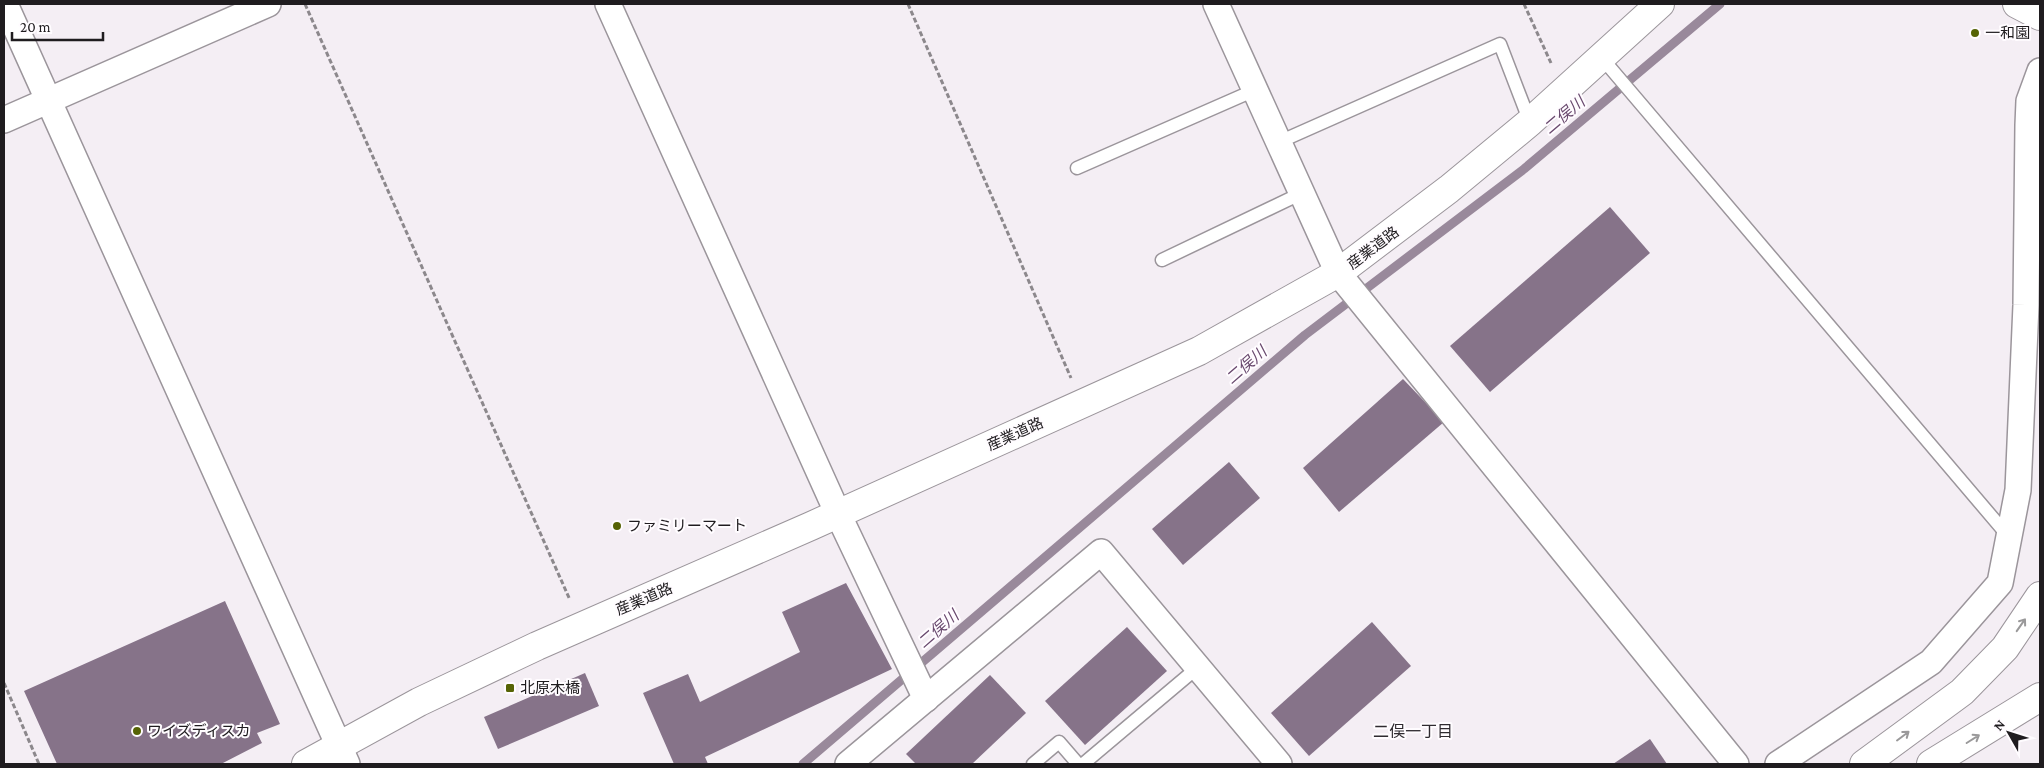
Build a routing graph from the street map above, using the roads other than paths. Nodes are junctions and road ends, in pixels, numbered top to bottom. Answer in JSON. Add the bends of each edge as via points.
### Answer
{"nodes":[{"id":1,"x":4,"y":4,"type":"edge"},
{"id":2,"x":268,"y":4,"type":"edge"},
{"id":3,"x":608,"y":4,"type":"edge"},
{"id":4,"x":1216,"y":4,"type":"edge"},
{"id":5,"x":2017,"y":4,"type":"edge"},
{"id":6,"x":1656,"y":5,"type":"edge"},
{"id":7,"x":2040,"y":16,"type":"edge"},
{"id":8,"x":1602,"y":57,"type":"junction"},
{"id":9,"x":2040,"y":71,"type":"edge"},
{"id":10,"x":1255,"y":90,"type":"junction"},
{"id":11,"x":48,"y":102,"type":"junction"},
{"id":12,"x":4,"y":120,"type":"edge"},
{"id":13,"x":1530,"y":122,"type":"junction"},
{"id":14,"x":1279,"y":142,"type":"junction"},
{"id":15,"x":1077,"y":168,"type":"dead end"},
{"id":16,"x":1302,"y":194,"type":"junction"},
{"id":17,"x":1162,"y":260,"type":"dead end"},
{"id":18,"x":1338,"y":273,"type":"junction"},
{"id":19,"x":838,"y":514,"type":"junction"},
{"id":20,"x":2009,"y":537,"type":"junction"},
{"id":21,"x":2040,"y":596,"type":"edge"},
{"id":22,"x":1197,"y":668,"type":"junction"},
{"id":23,"x":2040,"y":697,"type":"edge"},
{"id":24,"x":926,"y":699,"type":"junction"},
{"id":25,"x":343,"y":755,"type":"edge"},
{"id":26,"x":306,"y":764,"type":"edge"},
{"id":27,"x":848,"y":764,"type":"edge"},
{"id":28,"x":1033,"y":764,"type":"edge"},
{"id":29,"x":1078,"y":764,"type":"edge"},
{"id":30,"x":1083,"y":764,"type":"edge"},
{"id":31,"x":1279,"y":764,"type":"edge"},
{"id":32,"x":1736,"y":764,"type":"edge"},
{"id":33,"x":1778,"y":764,"type":"edge"},
{"id":34,"x":1864,"y":764,"type":"edge"},
{"id":35,"x":1931,"y":764,"type":"edge"}],
"edges":[{"from":1,"to":11,"type":"street"},
{"from":2,"to":11,"type":"street"},
{"from":3,"to":19,"type":"street"},
{"from":4,"to":10,"type":"street"},
{"from":5,"to":7,"type":"main road"},
{"from":6,"to":8,"type":"main road","name":"産業道路"},
{"from":8,"to":13,"type":"main road","name":"産業道路"},
{"from":8,"to":20,"type":"lane"},
{"from":9,"to":20,"type":"street","via":[[2028,117],[2026,305],[2018,490]]},
{"from":10,"to":14,"type":"street"},
{"from":10,"to":15,"type":"lane"},
{"from":11,"to":12,"type":"street"},
{"from":11,"to":25,"type":"street"},
{"from":13,"to":14,"type":"lane","via":[[1500,44]]},
{"from":13,"to":18,"type":"main road","name":"産業道路","via":[[1449,189]]},
{"from":14,"to":16,"type":"street"},
{"from":16,"to":17,"type":"lane"},
{"from":16,"to":18,"type":"street"},
{"from":18,"to":19,"type":"main road","name":"産業道路","via":[[1198,351]]},
{"from":18,"to":32,"type":"street"},
{"from":19,"to":24,"type":"street"},
{"from":19,"to":25,"type":"main road","name":"産業道路","via":[[582,626],[419,702]]},
{"from":20,"to":33,"type":"street","via":[[2000,583],[1931,662]]},
{"from":34,"to":21,"type":"main road","one_way":true,"via":[[1962,692],[2005,648]]},
{"from":22,"to":24,"type":"street","via":[[1101,552]]},
{"from":22,"to":30,"type":"lane"},
{"from":22,"to":31,"type":"street"},
{"from":35,"to":23,"type":"main road","one_way":true},
{"from":24,"to":27,"type":"street"},
{"from":25,"to":26,"type":"main road","name":"産業道路"},
{"from":28,"to":29,"type":"lane","via":[[1059,742]]}]}
